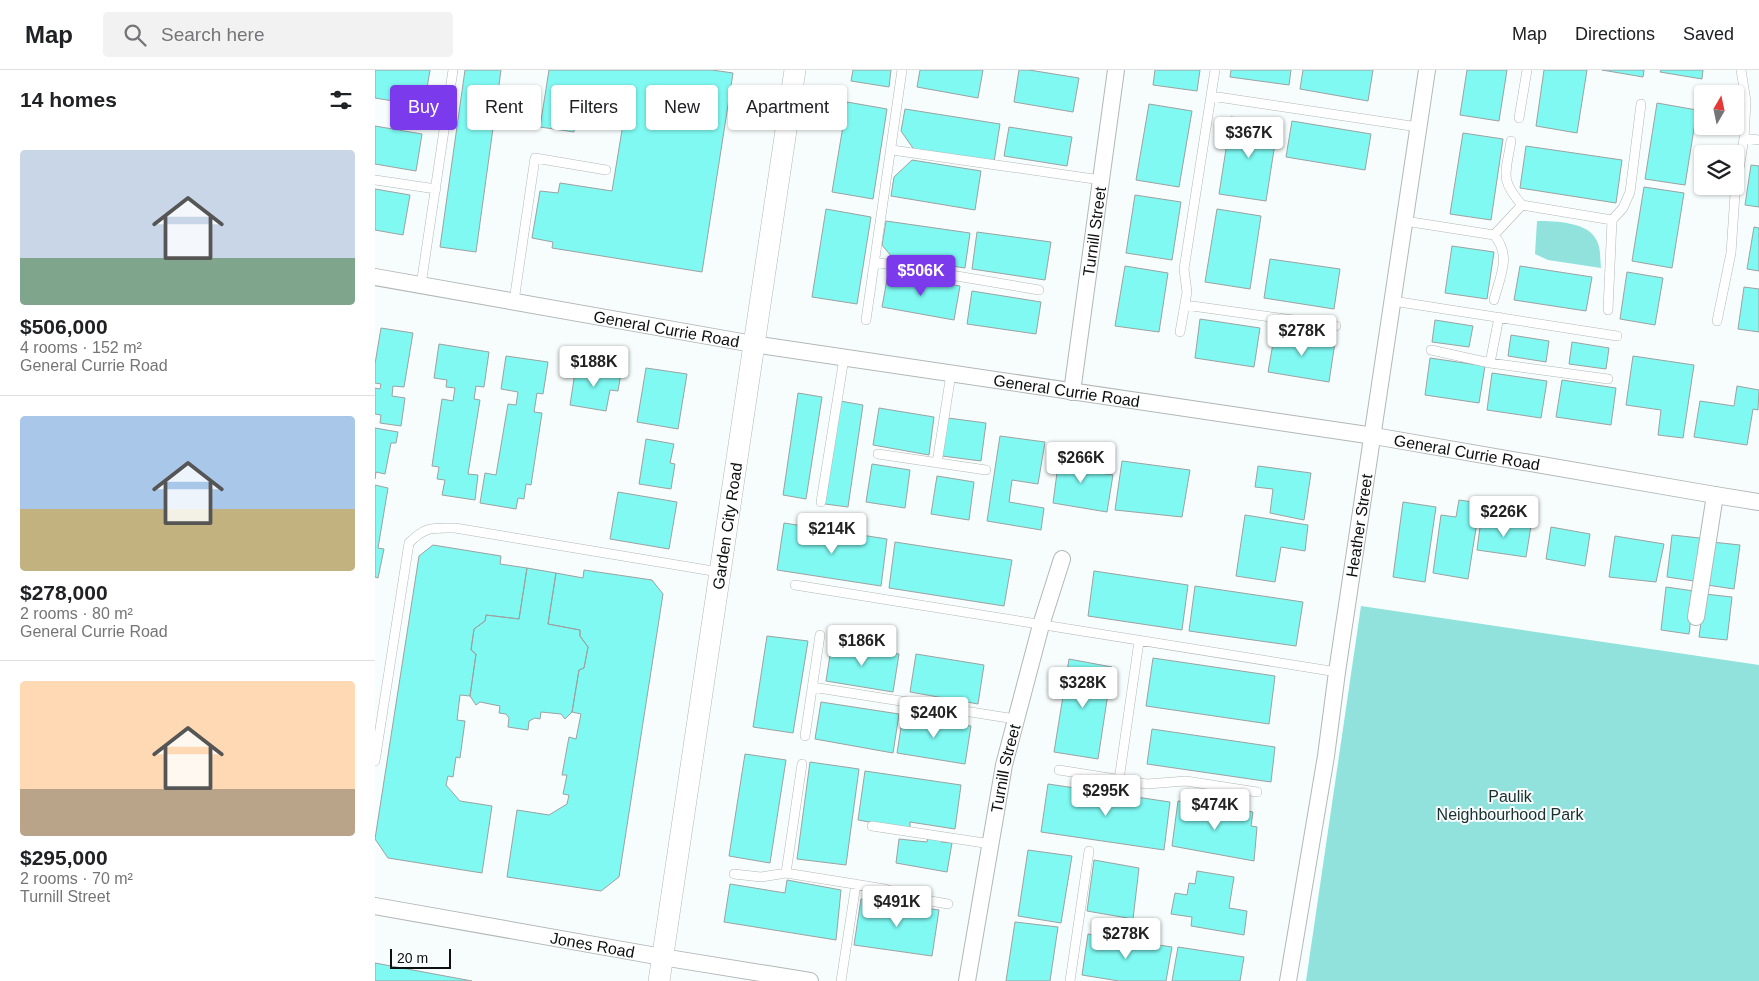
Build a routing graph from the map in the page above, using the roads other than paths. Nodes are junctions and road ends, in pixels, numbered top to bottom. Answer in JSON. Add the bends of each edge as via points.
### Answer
{"nodes":[{"id":1,"x":453,"y":70,"type":"edge"},
{"id":2,"x":795,"y":70,"type":"edge"},
{"id":3,"x":902,"y":70,"type":"edge"},
{"id":4,"x":1116,"y":70,"type":"edge"},
{"id":5,"x":1215,"y":70,"type":"edge"},
{"id":6,"x":1427,"y":70,"type":"edge"},
{"id":7,"x":1527,"y":70,"type":"edge"},
{"id":8,"x":1741,"y":70,"type":"edge"},
{"id":9,"x":1211,"y":96,"type":"junction"},
{"id":10,"x":1641,"y":104,"type":"dead end"},
{"id":11,"x":1519,"y":118,"type":"dead end"},
{"id":12,"x":1418,"y":127,"type":"junction"},
{"id":13,"x":1744,"y":138,"type":"junction"},
{"id":14,"x":1759,"y":140,"type":"edge"},
{"id":15,"x":1511,"y":141,"type":"dead end"},
{"id":16,"x":891,"y":150,"type":"junction"},
{"id":17,"x":606,"y":170,"type":"dead end"},
{"id":18,"x":375,"y":180,"type":"edge"},
{"id":19,"x":1101,"y":180,"type":"junction"},
{"id":20,"x":435,"y":189,"type":"junction"},
{"id":21,"x":1522,"y":205,"type":"junction"},
{"id":22,"x":1612,"y":220,"type":"junction"},
{"id":23,"x":1405,"y":221,"type":"junction"},
{"id":24,"x":1493,"y":235,"type":"junction"},
{"id":25,"x":874,"y":262,"type":"junction"},
{"id":26,"x":375,"y":277,"type":"edge"},
{"id":27,"x":421,"y":285,"type":"junction"},
{"id":28,"x":1039,"y":290,"type":"dead end"},
{"id":29,"x":1493,"y":300,"type":"dead end"},
{"id":30,"x":514,"y":301,"type":"junction"},
{"id":31,"x":1393,"y":301,"type":"junction"},
{"id":32,"x":1185,"y":305,"type":"junction"},
{"id":33,"x":1608,"y":310,"type":"dead end"},
{"id":34,"x":1499,"y":317,"type":"junction"},
{"id":35,"x":866,"y":320,"type":"dead end"},
{"id":36,"x":1717,"y":321,"type":"dead end"},
{"id":37,"x":1335,"y":326,"type":"dead end"},
{"id":38,"x":1180,"y":332,"type":"dead end"},
{"id":39,"x":1617,"y":336,"type":"dead end"},
{"id":40,"x":753,"y":344,"type":"junction"},
{"id":41,"x":1431,"y":350,"type":"dead end"},
{"id":42,"x":844,"y":358,"type":"junction"},
{"id":43,"x":1490,"y":363,"type":"junction"},
{"id":44,"x":951,"y":374,"type":"junction"},
{"id":45,"x":1608,"y":379,"type":"dead end"},
{"id":46,"x":1072,"y":392,"type":"junction"},
{"id":47,"x":1374,"y":436,"type":"junction"},
{"id":48,"x":879,"y":454,"type":"dead end"},
{"id":49,"x":937,"y":463,"type":"junction"},
{"id":50,"x":986,"y":470,"type":"dead end"},
{"id":51,"x":1715,"y":495,"type":"junction"},
{"id":52,"x":821,"y":502,"type":"dead end"},
{"id":53,"x":1759,"y":502,"type":"edge"},
{"id":54,"x":1062,"y":559,"type":"dead end"},
{"id":55,"x":719,"y":572,"type":"junction"},
{"id":56,"x":795,"y":585,"type":"dead end"},
{"id":57,"x":1696,"y":617,"type":"dead end"},
{"id":58,"x":1041,"y":625,"type":"junction"},
{"id":59,"x":820,"y":635,"type":"dead end"},
{"id":60,"x":1139,"y":640,"type":"junction"},
{"id":61,"x":1337,"y":672,"type":"junction"},
{"id":62,"x":812,"y":688,"type":"junction"},
{"id":63,"x":1015,"y":719,"type":"junction"},
{"id":64,"x":805,"y":736,"type":"dead end"},
{"id":65,"x":375,"y":761,"type":"edge"},
{"id":66,"x":802,"y":764,"type":"dead end"},
{"id":67,"x":1059,"y":770,"type":"dead end"},
{"id":68,"x":1119,"y":780,"type":"junction"},
{"id":69,"x":1257,"y":792,"type":"dead end"},
{"id":70,"x":872,"y":826,"type":"dead end"},
{"id":71,"x":991,"y":844,"type":"junction"},
{"id":72,"x":1089,"y":851,"type":"dead end"},
{"id":73,"x":786,"y":873,"type":"junction"},
{"id":74,"x":734,"y":874,"type":"dead end"},
{"id":75,"x":856,"y":884,"type":"junction"},
{"id":76,"x":948,"y":904,"type":"dead end"},
{"id":77,"x":375,"y":906,"type":"edge"},
{"id":78,"x":662,"y":958,"type":"junction"},
{"id":79,"x":659,"y":981,"type":"edge"},
{"id":80,"x":810,"y":981,"type":"edge"},
{"id":81,"x":841,"y":981,"type":"edge"},
{"id":82,"x":967,"y":981,"type":"edge"},
{"id":83,"x":1069,"y":981,"type":"edge"},
{"id":84,"x":1288,"y":981,"type":"edge"}],
"edges":[{"from":1,"to":20,"type":"lane"},
{"from":2,"to":40,"type":"street","name":"Garden City Road"},
{"from":3,"to":16,"type":"lane"},
{"from":4,"to":19,"type":"street","name":"Turnill Street"},
{"from":5,"to":9,"type":"lane"},
{"from":6,"to":12,"type":"street","name":"Heather Street"},
{"from":7,"to":11,"type":"lane"},
{"from":8,"to":13,"type":"lane","via":[[1746,101]]},
{"from":9,"to":12,"type":"lane"},
{"from":9,"to":32,"type":"lane","via":[[1184,268]]},
{"from":10,"to":22,"type":"lane","via":[[1629,192],[1623,208]]},
{"from":12,"to":23,"type":"street","name":"Heather Street"},
{"from":13,"to":14,"type":"lane"},
{"from":13,"to":36,"type":"lane","via":[[1735,194],[1731,253]]},
{"from":15,"to":21,"type":"lane","via":[[1505,177],[1509,190]]},
{"from":16,"to":19,"type":"lane"},
{"from":16,"to":25,"type":"lane"},
{"from":17,"to":30,"type":"lane","via":[[535,158]]},
{"from":18,"to":20,"type":"lane"},
{"from":19,"to":46,"type":"street","name":"Turnill Street"},
{"from":20,"to":27,"type":"lane"},
{"from":21,"to":22,"type":"lane"},
{"from":21,"to":24,"type":"lane"},
{"from":22,"to":33,"type":"lane"},
{"from":23,"to":24,"type":"lane"},
{"from":23,"to":31,"type":"street","name":"Heather Street"},
{"from":24,"to":29,"type":"lane","via":[[1504,250],[1504,262]]},
{"from":25,"to":28,"type":"lane"},
{"from":25,"to":35,"type":"lane"},
{"from":26,"to":27,"type":"street","name":"General Currie Road"},
{"from":27,"to":30,"type":"street","name":"General Currie Road"},
{"from":30,"to":40,"type":"street","name":"General Currie Road"},
{"from":31,"to":34,"type":"lane"},
{"from":31,"to":47,"type":"street","name":"Heather Street"},
{"from":32,"to":37,"type":"lane"},
{"from":32,"to":38,"type":"lane"},
{"from":34,"to":39,"type":"lane"},
{"from":34,"to":43,"type":"lane"},
{"from":40,"to":42,"type":"street","name":"General Currie Road"},
{"from":40,"to":55,"type":"street","name":"Garden City Road"},
{"from":41,"to":43,"type":"lane"},
{"from":42,"to":44,"type":"street","name":"General Currie Road"},
{"from":42,"to":52,"type":"lane"},
{"from":43,"to":45,"type":"lane"},
{"from":44,"to":46,"type":"street","name":"General Currie Road"},
{"from":44,"to":49,"type":"lane"},
{"from":46,"to":47,"type":"street","name":"General Currie Road"},
{"from":47,"to":51,"type":"street","name":"General Currie Road"},
{"from":47,"to":61,"type":"street","name":"Heather Street"},
{"from":48,"to":49,"type":"lane"},
{"from":49,"to":50,"type":"lane"},
{"from":51,"to":53,"type":"street","name":"General Currie Road"},
{"from":51,"to":57,"type":"street"},
{"from":54,"to":58,"type":"street","name":"Turnill Street"},
{"from":55,"to":65,"type":"lane","via":[[455,528],[433,528],[419,533],[409,543]]},
{"from":55,"to":78,"type":"street","name":"Garden City Road"},
{"from":56,"to":58,"type":"lane"},
{"from":58,"to":60,"type":"lane"},
{"from":58,"to":63,"type":"street","name":"Turnill Street"},
{"from":59,"to":62,"type":"lane"},
{"from":60,"to":61,"type":"lane"},
{"from":60,"to":68,"type":"lane"},
{"from":61,"to":84,"type":"street","name":"Heather Street","via":[[1327,756]]},
{"from":62,"to":63,"type":"lane"},
{"from":62,"to":64,"type":"lane"},
{"from":63,"to":71,"type":"street","name":"Turnill Street"},
{"from":66,"to":73,"type":"lane"},
{"from":67,"to":68,"type":"lane"},
{"from":68,"to":69,"type":"lane","via":[[1147,784],[1186,781]]},
{"from":70,"to":71,"type":"lane"},
{"from":71,"to":82,"type":"street","name":"Turnill Street"},
{"from":72,"to":83,"type":"lane"},
{"from":73,"to":74,"type":"lane","via":[[761,877]]},
{"from":73,"to":75,"type":"lane"},
{"from":75,"to":76,"type":"lane"},
{"from":75,"to":81,"type":"lane"},
{"from":77,"to":78,"type":"street","name":"Jones Road"},
{"from":78,"to":79,"type":"street","name":"Garden City Road"},
{"from":78,"to":80,"type":"street","name":"Jones Road"}]}
